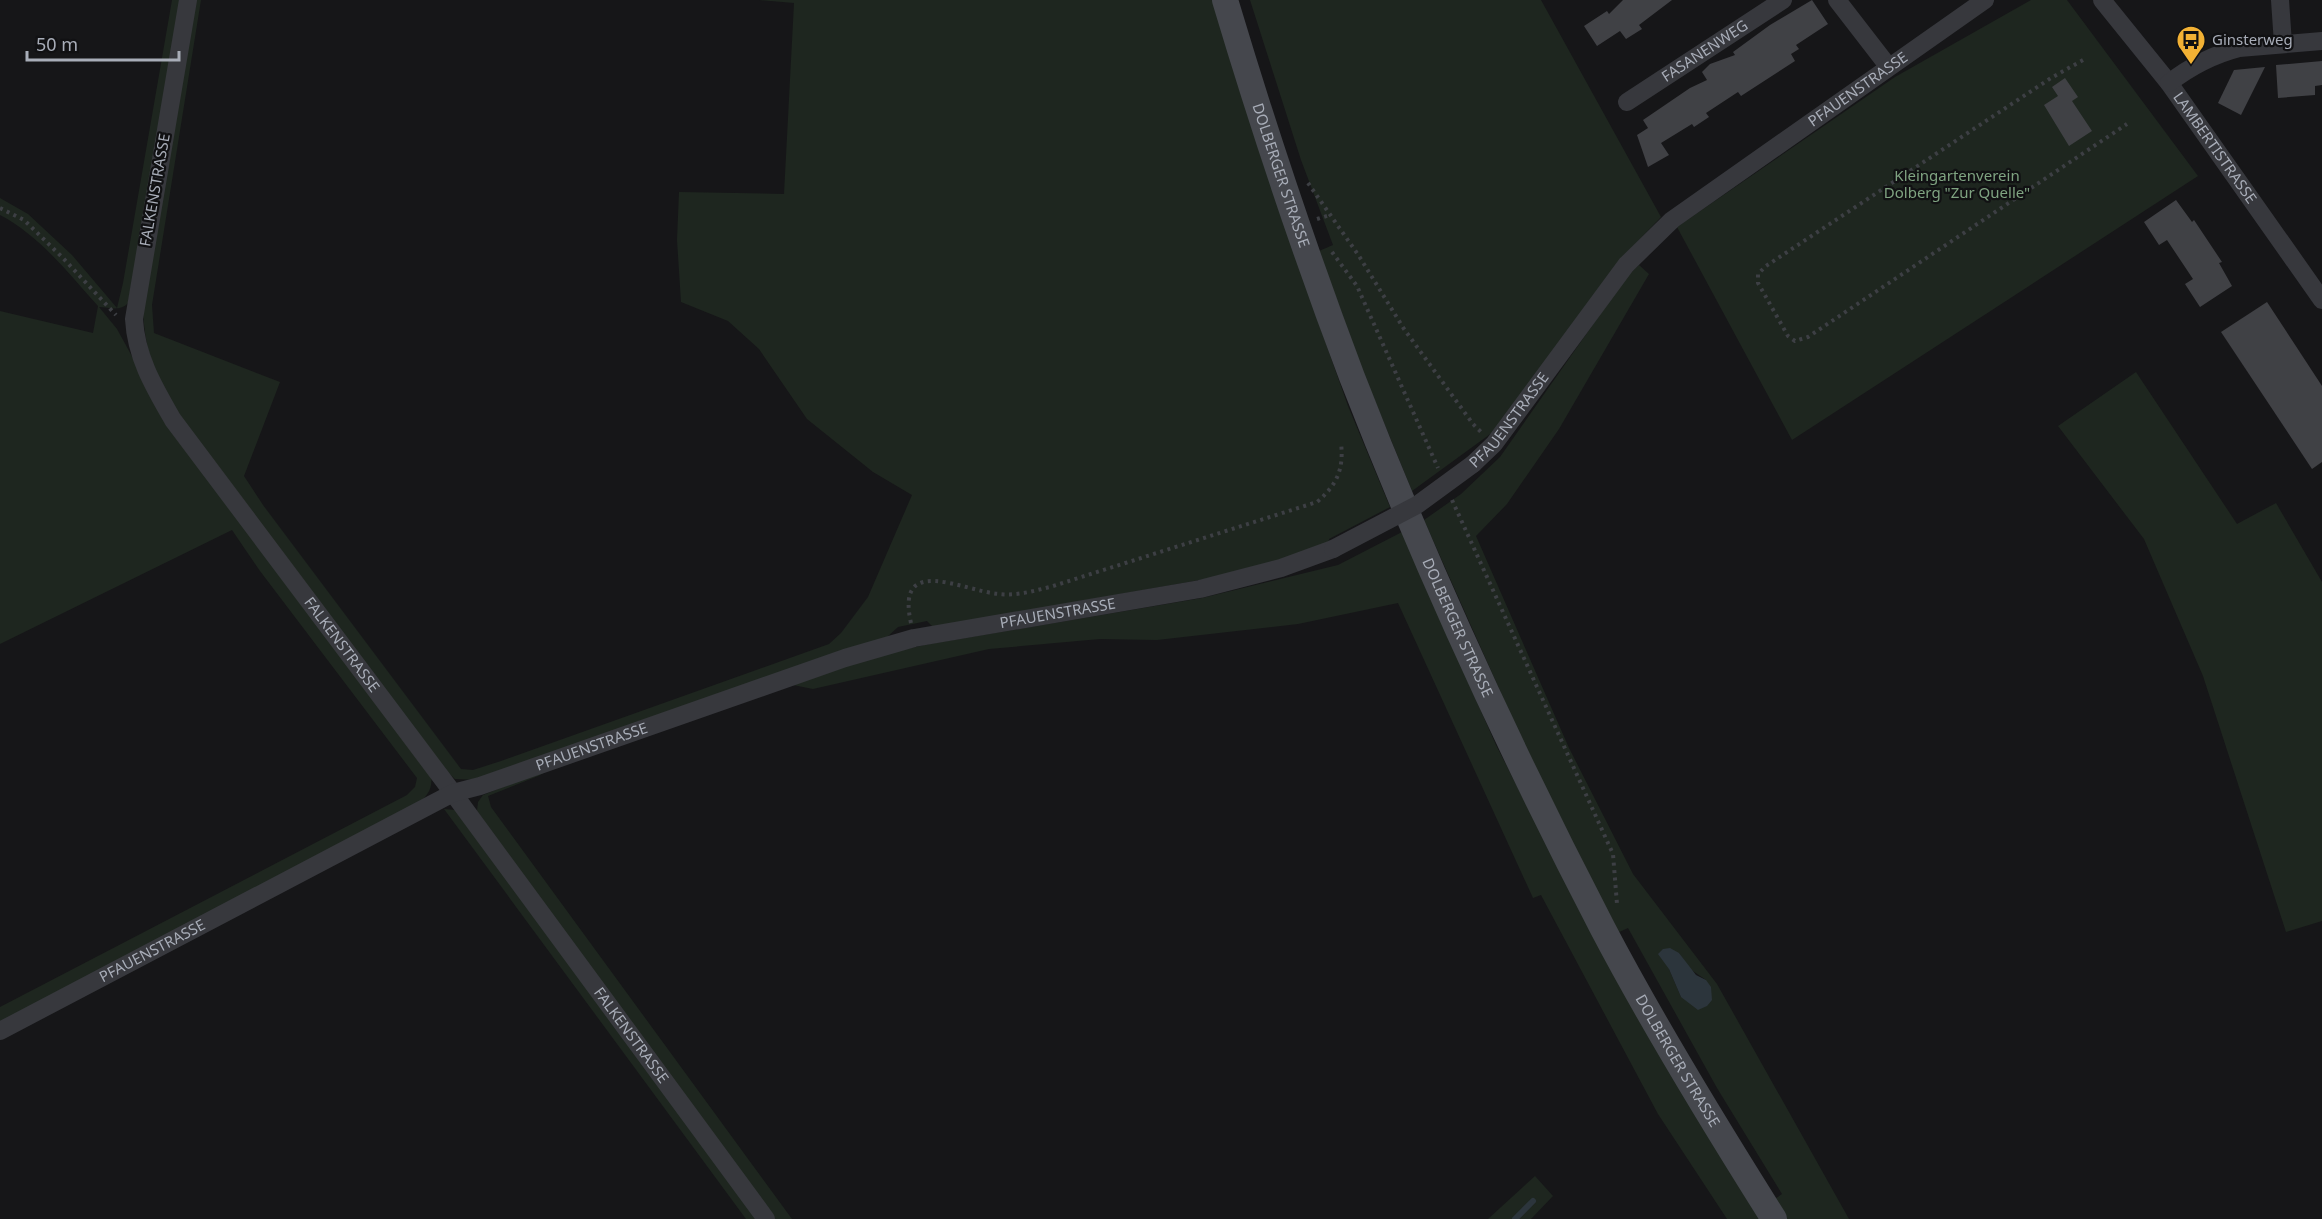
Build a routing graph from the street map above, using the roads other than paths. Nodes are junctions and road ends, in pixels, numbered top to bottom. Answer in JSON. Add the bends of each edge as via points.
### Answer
{"nodes":[{"id":1,"x":188,"y":0,"type":"edge"},
{"id":2,"x":1225,"y":0,"type":"edge"},
{"id":3,"x":1783,"y":0,"type":"edge"},
{"id":4,"x":1837,"y":0,"type":"edge"},
{"id":5,"x":1985,"y":0,"type":"edge"},
{"id":6,"x":2102,"y":0,"type":"edge"},
{"id":7,"x":2280,"y":0,"type":"edge"},
{"id":8,"x":2322,"y":41,"type":"edge"},
{"id":9,"x":2283,"y":44,"type":"junction"},
{"id":10,"x":1888,"y":66,"type":"junction"},
{"id":11,"x":2169,"y":82,"type":"junction"},
{"id":12,"x":1627,"y":102,"type":"dead end"},
{"id":13,"x":2322,"y":300,"type":"edge"},
{"id":14,"x":453,"y":793,"type":"junction"},
{"id":15,"x":0,"y":1031,"type":"edge"},
{"id":16,"x":766,"y":1219,"type":"edge"},
{"id":17,"x":1774,"y":1219,"type":"edge"}],
"edges":[{"from":1,"to":14,"type":"street","name":"FALKENSTRASSE","via":[[136,297],[135,336],[141,358],[173,420]]},
{"from":2,"to":17,"type":"main road","name":"DOLBERGER STRASSE","via":[[1352,376],[1505,734],[1604,931],[1699,1099]]},
{"from":3,"to":12,"type":"street","name":"FASANENWEG"},
{"from":4,"to":10,"type":"street"},
{"from":5,"to":10,"type":"street","name":"PFAUENSTRASSE"},
{"from":6,"to":11,"type":"street","name":"LAMBERTISTRASSE"},
{"from":7,"to":9,"type":"street"},
{"from":8,"to":9,"type":"street"},
{"from":9,"to":11,"type":"street","via":[[2226,51],[2191,66]]},
{"from":10,"to":14,"type":"street","name":"PFAUENSTRASSE","bridge":true,"via":[[1672,220],[1647,243],[1626,265],[1494,444],[1473,464],[1417,505],[1334,549],[1281,568],[1200,589],[914,638],[845,658]]},
{"from":11,"to":13,"type":"street","name":"LAMBERTISTRASSE"},
{"from":14,"to":15,"type":"street","name":"PFAUENSTRASSE"},
{"from":14,"to":16,"type":"street","name":"FALKENSTRASSE"}]}
